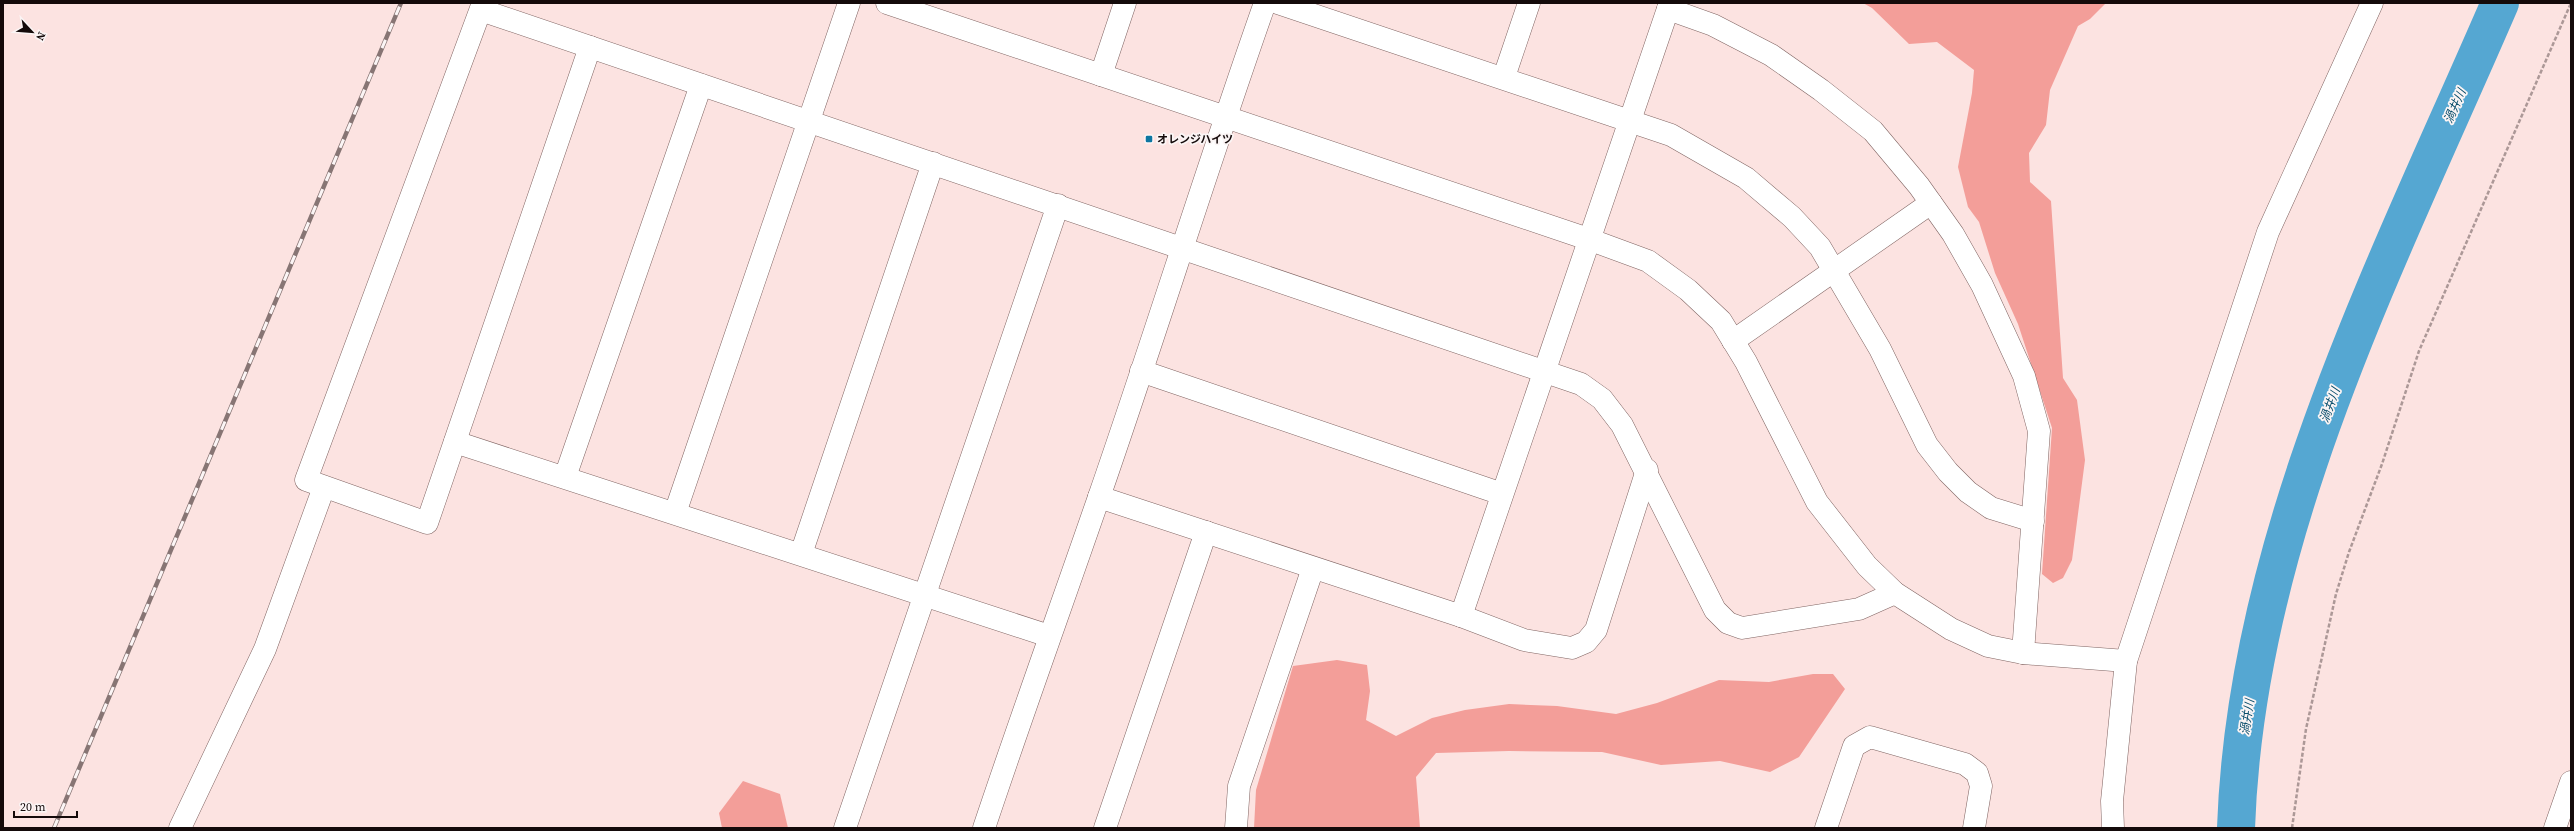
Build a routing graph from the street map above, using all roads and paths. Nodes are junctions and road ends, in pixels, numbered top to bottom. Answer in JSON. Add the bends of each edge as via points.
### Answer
{"nodes":[{"id":1,"x":849,"y":3,"type":"edge"},
{"id":2,"x":887,"y":3,"type":"edge"},
{"id":3,"x":1125,"y":3,"type":"edge"},
{"id":4,"x":1265,"y":3,"type":"edge"},
{"id":5,"x":1278,"y":3,"type":"edge"},
{"id":6,"x":1528,"y":3,"type":"edge"},
{"id":7,"x":2372,"y":3,"type":"edge"},
{"id":8,"x":2571,"y":3,"type":"edge"},
{"id":9,"x":1669,"y":6,"type":"edge"},
{"id":10,"x":482,"y":7,"type":"edge"},
{"id":11,"x":590,"y":47,"type":"junction"},
{"id":12,"x":1101,"y":75,"type":"junction"},
{"id":13,"x":1504,"y":77,"type":"junction"},
{"id":14,"x":701,"y":85,"type":"junction"},
{"id":15,"x":1225,"y":117,"type":"junction"},
{"id":16,"x":810,"y":121,"type":"junction"},
{"id":17,"x":1631,"y":121,"type":"junction"},
{"id":18,"x":933,"y":163,"type":"junction"},
{"id":19,"x":1931,"y":203,"type":"junction"},
{"id":20,"x":1058,"y":205,"type":"junction"},
{"id":21,"x":1591,"y":240,"type":"junction"},
{"id":22,"x":1181,"y":247,"type":"junction"},
{"id":23,"x":1835,"y":271,"type":"junction"},
{"id":24,"x":1733,"y":341,"type":"junction"},
{"id":25,"x":1544,"y":370,"type":"junction"},
{"id":26,"x":1141,"y":371,"type":"junction"},
{"id":27,"x":455,"y":442,"type":"junction"},
{"id":28,"x":1647,"y":470,"type":"junction"},
{"id":29,"x":565,"y":477,"type":"junction"},
{"id":30,"x":324,"y":486,"type":"junction"},
{"id":31,"x":1502,"y":494,"type":"junction"},
{"id":32,"x":1099,"y":497,"type":"junction"},
{"id":33,"x":675,"y":512,"type":"junction"},
{"id":34,"x":2033,"y":521,"type":"junction"},
{"id":35,"x":1206,"y":532,"type":"junction"},
{"id":36,"x":801,"y":554,"type":"junction"},
{"id":37,"x":1314,"y":568,"type":"junction"},
{"id":38,"x":1895,"y":593,"type":"junction"},
{"id":39,"x":924,"y":594,"type":"junction"},
{"id":40,"x":1461,"y":616,"type":"junction"},
{"id":41,"x":1049,"y":636,"type":"junction"},
{"id":42,"x":2023,"y":653,"type":"junction"},
{"id":43,"x":2126,"y":661,"type":"junction"},
{"id":44,"x":2571,"y":782,"type":"edge"},
{"id":45,"x":180,"y":828,"type":"edge"},
{"id":46,"x":845,"y":828,"type":"edge"},
{"id":47,"x":984,"y":828,"type":"edge"},
{"id":48,"x":1105,"y":828,"type":"edge"},
{"id":49,"x":1236,"y":828,"type":"edge"},
{"id":50,"x":1826,"y":828,"type":"edge"},
{"id":51,"x":1974,"y":828,"type":"edge"},
{"id":52,"x":2113,"y":828,"type":"edge"},
{"id":53,"x":2292,"y":828,"type":"edge"},
{"id":54,"x":2555,"y":828,"type":"edge"}],
"edges":[{"from":1,"to":16,"type":"street"},
{"from":2,"to":12,"type":"street"},
{"from":3,"to":12,"type":"street"},
{"from":4,"to":15,"type":"street"},
{"from":5,"to":13,"type":"street"},
{"from":6,"to":13,"type":"street"},
{"from":7,"to":43,"type":"street","via":[[2326,99],[2266,239]]},
{"from":8,"to":53,"type":"path","via":[[2419,351],[2382,464],[2349,552],[2336,594],[2306,729]]},
{"from":9,"to":17,"type":"street"},
{"from":9,"to":19,"type":"street","via":[[1771,55],[1821,90],[1873,131]]},
{"from":10,"to":11,"type":"street"},
{"from":10,"to":30,"type":"street","via":[[306,480]]},
{"from":11,"to":14,"type":"street"},
{"from":11,"to":27,"type":"street"},
{"from":12,"to":15,"type":"street"},
{"from":13,"to":17,"type":"street"},
{"from":14,"to":16,"type":"street"},
{"from":14,"to":29,"type":"street"},
{"from":15,"to":21,"type":"street"},
{"from":15,"to":22,"type":"street"},
{"from":16,"to":18,"type":"street"},
{"from":16,"to":33,"type":"street"},
{"from":17,"to":21,"type":"street"},
{"from":17,"to":23,"type":"street","via":[[1671,135],[1746,178],[1792,217],[1820,247]]},
{"from":18,"to":20,"type":"street"},
{"from":18,"to":36,"type":"street"},
{"from":19,"to":23,"type":"street"},
{"from":19,"to":34,"type":"street","via":[[1953,234],[1982,286],[2024,376],[2039,431]]},
{"from":20,"to":22,"type":"street"},
{"from":20,"to":39,"type":"street"},
{"from":21,"to":24,"type":"street","via":[[1648,262],[1693,295],[1721,321]]},
{"from":21,"to":25,"type":"street"},
{"from":22,"to":25,"type":"street"},
{"from":22,"to":26,"type":"street"},
{"from":23,"to":24,"type":"street"},
{"from":23,"to":34,"type":"street","via":[[1880,349],[1931,451],[1968,492],[1991,508]]},
{"from":24,"to":38,"type":"street","via":[[1817,502],[1867,566]]},
{"from":25,"to":28,"type":"street","via":[[1581,384],[1602,399],[1622,425]]},
{"from":25,"to":31,"type":"street"},
{"from":26,"to":31,"type":"street"},
{"from":26,"to":32,"type":"street"},
{"from":27,"to":29,"type":"street"},
{"from":27,"to":30,"type":"street","via":[[427,523]]},
{"from":28,"to":38,"type":"street","via":[[1715,610],[1728,622],[1742,628],[1859,609]]},
{"from":28,"to":40,"type":"street","via":[[1596,630],[1586,642],[1572,648],[1524,640]]},
{"from":29,"to":33,"type":"street"},
{"from":30,"to":45,"type":"street","via":[[265,649]]},
{"from":31,"to":40,"type":"street"},
{"from":32,"to":35,"type":"street"},
{"from":32,"to":41,"type":"street"},
{"from":33,"to":36,"type":"street"},
{"from":34,"to":42,"type":"street"},
{"from":35,"to":37,"type":"street"},
{"from":35,"to":48,"type":"street"},
{"from":36,"to":39,"type":"street"},
{"from":37,"to":40,"type":"street"},
{"from":37,"to":49,"type":"street","via":[[1239,786]]},
{"from":38,"to":42,"type":"street","via":[[1957,632],[1988,646]]},
{"from":39,"to":41,"type":"street"},
{"from":39,"to":46,"type":"street"},
{"from":41,"to":47,"type":"street"},
{"from":42,"to":43,"type":"street"},
{"from":43,"to":52,"type":"street","via":[[2112,801]]},
{"from":44,"to":54,"type":"street"},
{"from":50,"to":51,"type":"street","via":[[1854,746],[1870,737],[1965,764],[1977,773],[1981,786]]}]}
